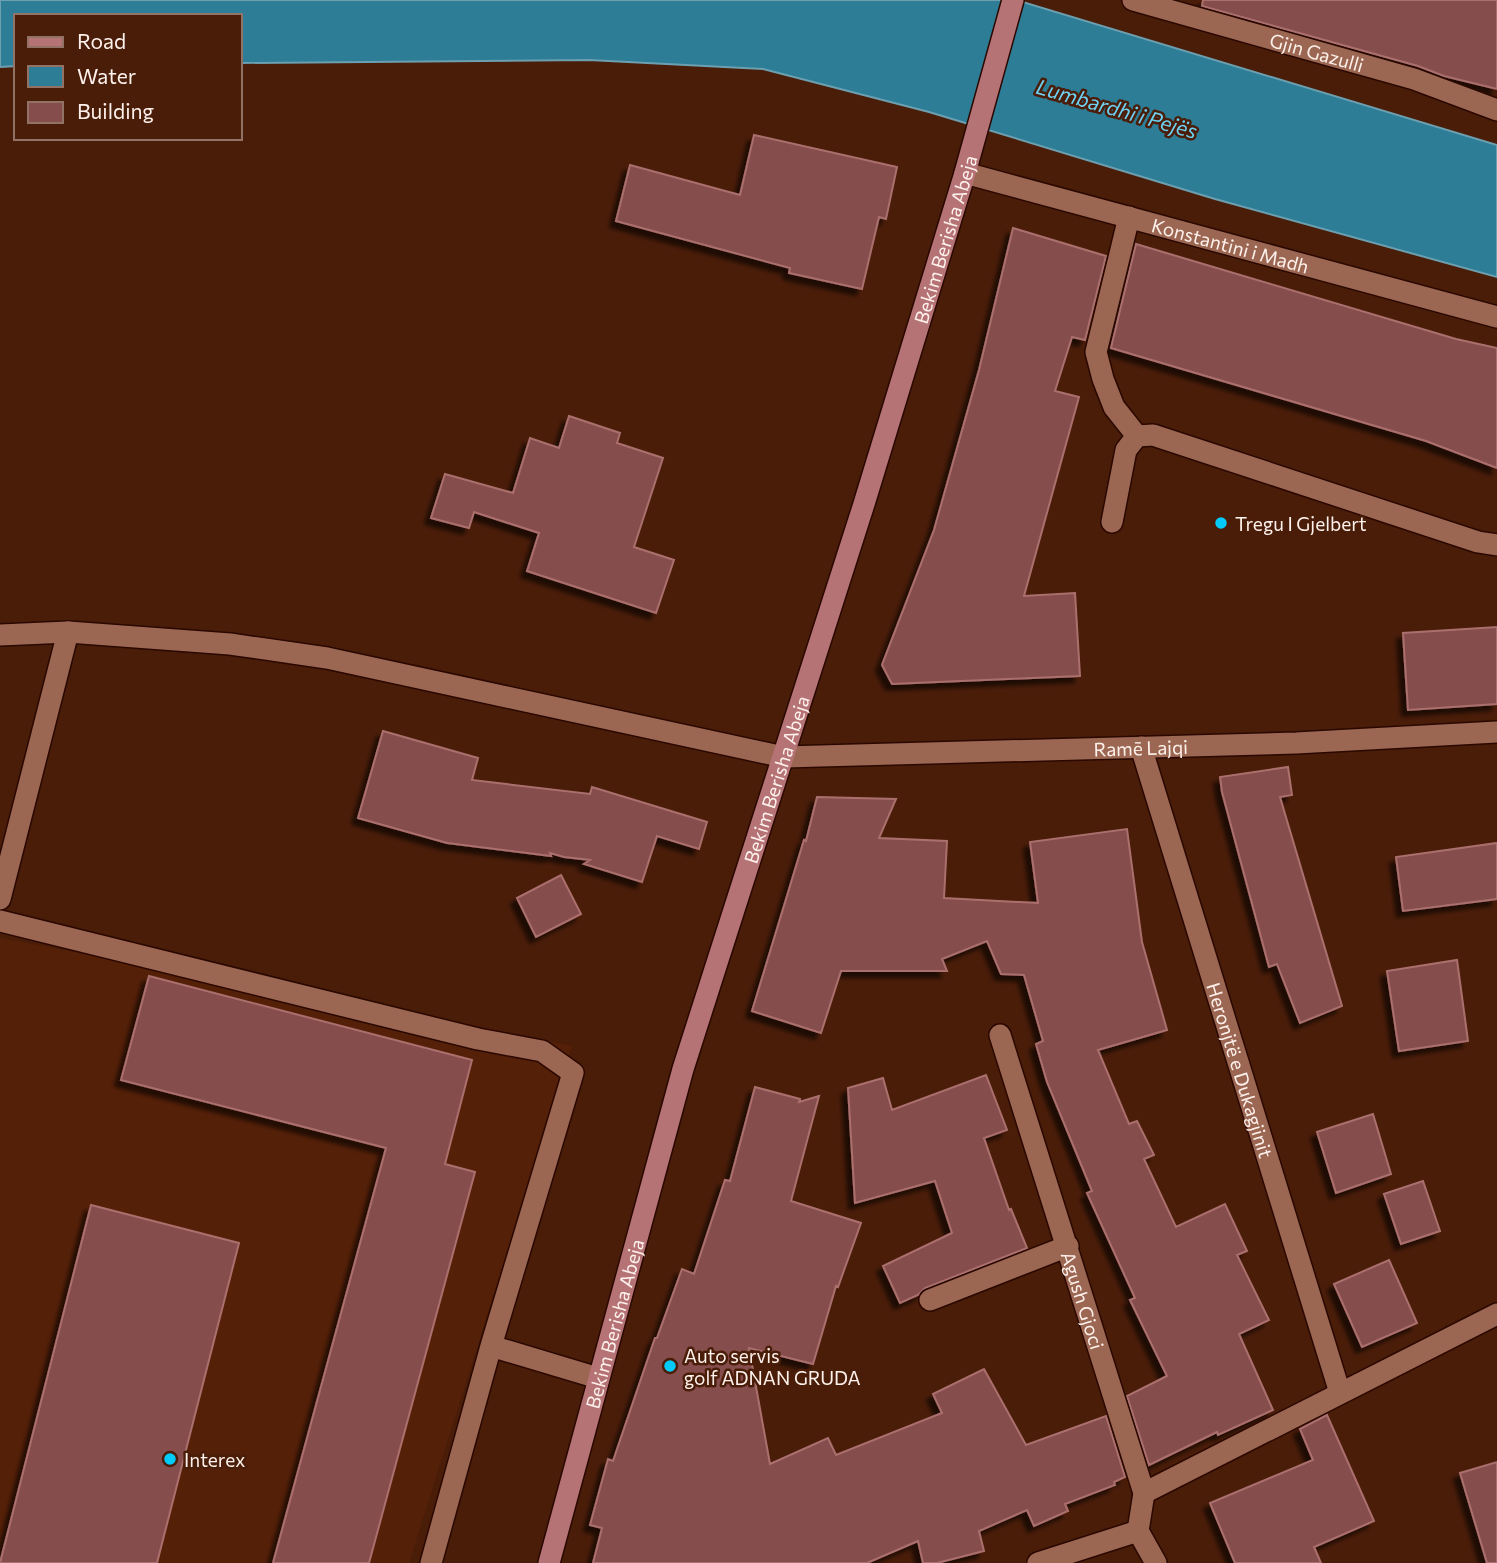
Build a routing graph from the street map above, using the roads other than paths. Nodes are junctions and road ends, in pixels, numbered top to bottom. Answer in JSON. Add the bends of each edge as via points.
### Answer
{"nodes":[{"id":1,"x":1013,"y":0,"type":"edge"},
{"id":2,"x":1133,"y":0,"type":"edge"},
{"id":3,"x":1497,"y":110,"type":"edge"},
{"id":4,"x":965,"y":173,"type":"junction"},
{"id":5,"x":1129,"y":217,"type":"junction"},
{"id":6,"x":1497,"y":317,"type":"edge"},
{"id":7,"x":1137,"y":436,"type":"junction"},
{"id":8,"x":1112,"y":522,"type":"dead end"},
{"id":9,"x":1497,"y":545,"type":"edge"},
{"id":10,"x":68,"y":632,"type":"junction"},
{"id":11,"x":0,"y":635,"type":"edge"},
{"id":12,"x":1497,"y":732,"type":"edge"},
{"id":13,"x":1141,"y":747,"type":"junction"},
{"id":14,"x":784,"y":757,"type":"junction"},
{"id":15,"x":0,"y":898,"type":"edge"},
{"id":16,"x":0,"y":921,"type":"edge"},
{"id":17,"x":1000,"y":1035,"type":"dead end"},
{"id":18,"x":1068,"y":1247,"type":"junction"},
{"id":19,"x":930,"y":1300,"type":"dead end"},
{"id":20,"x":1497,"y":1314,"type":"edge"},
{"id":21,"x":491,"y":1346,"type":"junction"},
{"id":22,"x":598,"y":1378,"type":"junction"},
{"id":23,"x":1340,"y":1393,"type":"junction"},
{"id":24,"x":1144,"y":1493,"type":"junction"},
{"id":25,"x":1138,"y":1531,"type":"junction"},
{"id":26,"x":431,"y":1563,"type":"edge"},
{"id":27,"x":549,"y":1563,"type":"edge"},
{"id":28,"x":1038,"y":1563,"type":"edge"},
{"id":29,"x":1156,"y":1563,"type":"edge"}],
"edges":[{"from":1,"to":4,"type":"street","name":"Bekim Berisha Abeja"},
{"from":2,"to":3,"type":"street","name":"Gjin Gazulli","via":[[1414,79]]},
{"from":4,"to":5,"type":"street","name":"Konstantini i Madh"},
{"from":4,"to":14,"type":"street","name":"Bekim Berisha Abeja"},
{"from":5,"to":6,"type":"street","name":"Konstantini i Madh"},
{"from":5,"to":7,"type":"street","via":[[1096,352],[1114,407]]},
{"from":7,"to":8,"type":"street","via":[[1126,450]]},
{"from":7,"to":9,"type":"street","via":[[1153,435]]},
{"from":10,"to":11,"type":"street","name":"Ramē Lajqi"},
{"from":10,"to":14,"type":"street","name":"Ramē Lajqi","via":[[230,644],[327,658]]},
{"from":10,"to":15,"type":"street"},
{"from":12,"to":13,"type":"street","name":"Ramē Lajqi"},
{"from":13,"to":14,"type":"street","name":"Ramē Lajqi"},
{"from":13,"to":23,"type":"street","name":"Heronjtë e Dukagjinit"},
{"from":14,"to":22,"type":"street","name":"Bekim Berisha Abeja","via":[[683,1069]]},
{"from":16,"to":21,"type":"street","via":[[542,1051],[573,1073]]},
{"from":17,"to":18,"type":"street","name":"Agush Gjoci"},
{"from":18,"to":19,"type":"street"},
{"from":18,"to":24,"type":"street","name":"Agush Gjoci"},
{"from":20,"to":23,"type":"street"},
{"from":21,"to":22,"type":"street"},
{"from":21,"to":26,"type":"street"},
{"from":22,"to":27,"type":"street","name":"Bekim Berisha Abeja"},
{"from":23,"to":24,"type":"street"},
{"from":24,"to":25,"type":"street","name":"Agush Gjoci"},
{"from":25,"to":28,"type":"street"},
{"from":25,"to":29,"type":"street"}]}
